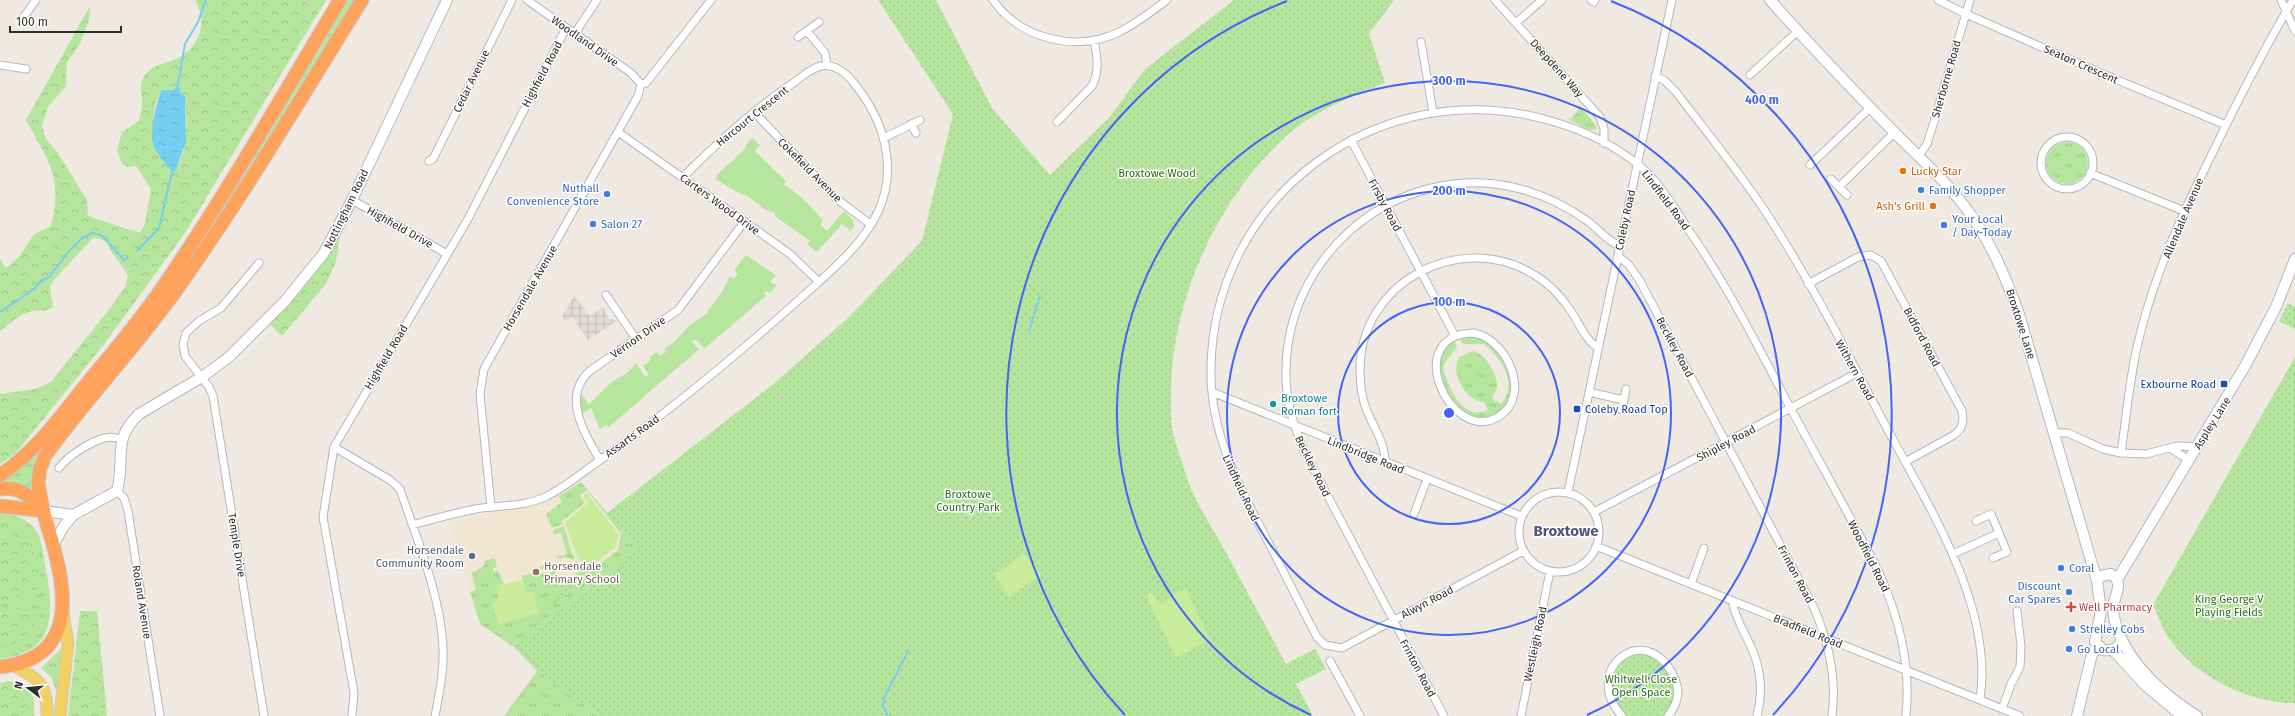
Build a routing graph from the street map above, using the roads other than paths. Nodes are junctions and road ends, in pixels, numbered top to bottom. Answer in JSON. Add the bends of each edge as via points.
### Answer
{"nodes":[{"id":1,"x":36,"y":0,"type":"edge"},
{"id":2,"x":340,"y":0,"type":"edge"},
{"id":3,"x":362,"y":0,"type":"edge"},
{"id":4,"x":447,"y":0,"type":"edge"},
{"id":5,"x":512,"y":0,"type":"edge"},
{"id":6,"x":527,"y":0,"type":"edge"},
{"id":7,"x":597,"y":0,"type":"edge"},
{"id":8,"x":711,"y":0,"type":"edge"},
{"id":9,"x":993,"y":0,"type":"edge"},
{"id":10,"x":1167,"y":0,"type":"edge"},
{"id":11,"x":1495,"y":0,"type":"edge"},
{"id":12,"x":1542,"y":0,"type":"edge"},
{"id":13,"x":1591,"y":0,"type":"edge"},
{"id":14,"x":1595,"y":0,"type":"edge"},
{"id":15,"x":1672,"y":0,"type":"edge"},
{"id":16,"x":1770,"y":0,"type":"edge"},
{"id":17,"x":1938,"y":0,"type":"edge"},
{"id":18,"x":1970,"y":0,"type":"edge"},
{"id":19,"x":2281,"y":0,"type":"edge"},
{"id":20,"x":2293,"y":0,"type":"edge"},
{"id":21,"x":2286,"y":12,"type":"junction"},
{"id":22,"x":1966,"y":14,"type":"junction"},
{"id":23,"x":23,"y":18,"type":"dead end"},
{"id":24,"x":819,"y":22,"type":"dead end"},
{"id":25,"x":1516,"y":23,"type":"junction"},
{"id":26,"x":566,"y":28,"type":"junction"},
{"id":27,"x":807,"y":31,"type":"junction"},
{"id":28,"x":2295,"y":31,"type":"edge"},
{"id":29,"x":1798,"y":32,"type":"junction"},
{"id":30,"x":574,"y":33,"type":"junction"},
{"id":31,"x":798,"y":38,"type":"dead end"},
{"id":32,"x":1094,"y":40,"type":"junction"},
{"id":33,"x":1421,"y":42,"type":"dead end"},
{"id":34,"x":0,"y":65,"type":"edge"},
{"id":35,"x":827,"y":65,"type":"junction"},
{"id":36,"x":26,"y":69,"type":"dead end"},
{"id":37,"x":1750,"y":75,"type":"dead end"},
{"id":38,"x":1655,"y":76,"type":"junction"},
{"id":39,"x":641,"y":84,"type":"junction"},
{"id":40,"x":1870,"y":108,"type":"junction"},
{"id":41,"x":754,"y":112,"type":"junction"},
{"id":42,"x":1433,"y":112,"type":"junction"},
{"id":43,"x":920,"y":120,"type":"dead end"},
{"id":44,"x":1057,"y":122,"type":"dead end"},
{"id":45,"x":912,"y":124,"type":"junction"},
{"id":46,"x":2226,"y":125,"type":"junction"},
{"id":47,"x":618,"y":132,"type":"junction"},
{"id":48,"x":916,"y":133,"type":"dead end"},
{"id":49,"x":1894,"y":133,"type":"junction"},
{"id":50,"x":884,"y":138,"type":"junction"},
{"id":51,"x":1351,"y":140,"type":"junction"},
{"id":52,"x":1604,"y":143,"type":"junction"},
{"id":53,"x":1918,"y":157,"type":"junction"},
{"id":54,"x":429,"y":161,"type":"dead end"},
{"id":55,"x":1637,"y":164,"type":"junction"},
{"id":56,"x":1810,"y":165,"type":"dead end"},
{"id":57,"x":2090,"y":173,"type":"junction"},
{"id":58,"x":683,"y":177,"type":"junction"},
{"id":59,"x":1831,"y":179,"type":"dead end"},
{"id":60,"x":1839,"y":187,"type":"junction"},
{"id":61,"x":1847,"y":195,"type":"dead end"},
{"id":62,"x":352,"y":200,"type":"junction"},
{"id":63,"x":1385,"y":205,"type":"junction"},
{"id":64,"x":2184,"y":211,"type":"junction"},
{"id":65,"x":744,"y":222,"type":"junction"},
{"id":66,"x":870,"y":224,"type":"junction"},
{"id":67,"x":1620,"y":246,"type":"junction"},
{"id":68,"x":447,"y":254,"type":"junction"},
{"id":69,"x":1618,"y":256,"type":"junction"},
{"id":70,"x":2295,"y":259,"type":"edge"},
{"id":71,"x":259,"y":263,"type":"dead end"},
{"id":72,"x":1420,"y":270,"type":"junction"},
{"id":73,"x":818,"y":281,"type":"junction"},
{"id":74,"x":1808,"y":284,"type":"junction"},
{"id":75,"x":606,"y":295,"type":"dead end"},
{"id":76,"x":1455,"y":336,"type":"junction"},
{"id":77,"x":636,"y":338,"type":"junction"},
{"id":78,"x":1598,"y":348,"type":"junction"},
{"id":79,"x":1857,"y":373,"type":"junction"},
{"id":80,"x":202,"y":377,"type":"junction"},
{"id":81,"x":1626,"y":389,"type":"dead end"},
{"id":82,"x":1212,"y":392,"type":"junction"},
{"id":83,"x":1589,"y":392,"type":"junction"},
{"id":84,"x":1624,"y":400,"type":"junction"},
{"id":85,"x":1791,"y":408,"type":"junction"},
{"id":86,"x":1622,"y":410,"type":"dead end"},
{"id":87,"x":1294,"y":426,"type":"junction"},
{"id":88,"x":2054,"y":433,"type":"junction"},
{"id":89,"x":122,"y":439,"type":"junction"},
{"id":90,"x":1726,"y":443,"type":"junction"},
{"id":91,"x":334,"y":447,"type":"junction"},
{"id":92,"x":2197,"y":447,"type":"junction"},
{"id":93,"x":2170,"y":448,"type":"junction"},
{"id":94,"x":2121,"y":453,"type":"junction"},
{"id":95,"x":600,"y":460,"type":"junction"},
{"id":96,"x":2189,"y":460,"type":"junction"},
{"id":97,"x":1385,"y":462,"type":"junction"},
{"id":98,"x":1904,"y":462,"type":"junction"},
{"id":99,"x":59,"y":468,"type":"dead end"},
{"id":100,"x":0,"y":474,"type":"edge"},
{"id":101,"x":1427,"y":479,"type":"junction"},
{"id":102,"x":0,"y":489,"type":"edge"},
{"id":103,"x":117,"y":491,"type":"junction"},
{"id":104,"x":1568,"y":492,"type":"junction"},
{"id":105,"x":0,"y":506,"type":"edge"},
{"id":106,"x":491,"y":507,"type":"junction"},
{"id":107,"x":20,"y":508,"type":"junction"},
{"id":108,"x":44,"y":511,"type":"junction"},
{"id":109,"x":1594,"y":512,"type":"junction"},
{"id":110,"x":1414,"y":514,"type":"dead end"},
{"id":111,"x":73,"y":515,"type":"junction"},
{"id":112,"x":1521,"y":516,"type":"junction"},
{"id":113,"x":1976,"y":521,"type":"dead end"},
{"id":114,"x":412,"y":525,"type":"junction"},
{"id":115,"x":48,"y":528,"type":"junction"},
{"id":116,"x":1999,"y":533,"type":"junction"},
{"id":117,"x":53,"y":545,"type":"junction"},
{"id":118,"x":1596,"y":546,"type":"junction"},
{"id":119,"x":1704,"y":548,"type":"dead end"},
{"id":120,"x":1523,"y":551,"type":"junction"},
{"id":121,"x":1953,"y":554,"type":"junction"},
{"id":122,"x":1993,"y":558,"type":"dead end"},
{"id":123,"x":1550,"y":571,"type":"junction"},
{"id":124,"x":2117,"y":580,"type":"junction"},
{"id":125,"x":2097,"y":581,"type":"junction"},
{"id":126,"x":1691,"y":584,"type":"junction"},
{"id":127,"x":1732,"y":600,"type":"junction"},
{"id":128,"x":2017,"y":611,"type":"dead end"},
{"id":129,"x":63,"y":614,"type":"junction"},
{"id":130,"x":1393,"y":621,"type":"junction"},
{"id":131,"x":1826,"y":638,"type":"junction"},
{"id":132,"x":2122,"y":639,"type":"junction"},
{"id":133,"x":1329,"y":647,"type":"joint"},
{"id":134,"x":2098,"y":647,"type":"junction"},
{"id":135,"x":2113,"y":650,"type":"junction"},
{"id":136,"x":1330,"y":661,"type":"dead end"},
{"id":137,"x":5,"y":667,"type":"edge"},
{"id":138,"x":1908,"y":671,"type":"junction"},
{"id":139,"x":1980,"y":700,"type":"junction"},
{"id":140,"x":2002,"y":709,"type":"junction"},
{"id":141,"x":47,"y":716,"type":"edge"},
{"id":142,"x":60,"y":716,"type":"edge"},
{"id":143,"x":160,"y":716,"type":"edge"},
{"id":144,"x":264,"y":716,"type":"edge"},
{"id":145,"x":352,"y":716,"type":"edge"},
{"id":146,"x":435,"y":716,"type":"edge"},
{"id":147,"x":1360,"y":716,"type":"edge"},
{"id":148,"x":1444,"y":716,"type":"edge"},
{"id":149,"x":1521,"y":716,"type":"edge"},
{"id":150,"x":1622,"y":716,"type":"edge"},
{"id":151,"x":1668,"y":716,"type":"edge"},
{"id":152,"x":1758,"y":716,"type":"edge"},
{"id":153,"x":1832,"y":716,"type":"edge"},
{"id":154,"x":1906,"y":716,"type":"edge"},
{"id":155,"x":2020,"y":716,"type":"edge"},
{"id":156,"x":2077,"y":716,"type":"edge"},
{"id":157,"x":2182,"y":716,"type":"edge"},
{"id":158,"x":2197,"y":716,"type":"edge"}],
"edges":[{"from":1,"to":23,"type":"street"},
{"from":2,"to":100,"type":"highway","via":[[221,200],[168,280],[49,429],[21,460]]},
{"from":3,"to":108,"type":"highway","via":[[230,213],[130,351],[45,456],[38,483]]},
{"from":4,"to":62,"type":"main road","name":"Nottingham Road"},
{"from":5,"to":54,"type":"street","name":"Cedar Avenue","via":[[433,159]]},
{"from":6,"to":26,"type":"street","name":"Woodland Drive"},
{"from":7,"to":30,"type":"street"},
{"from":8,"to":39,"type":"street","via":[[646,83]]},
{"from":9,"to":32,"type":"street","via":[[1021,26],[1046,38],[1067,42]]},
{"from":10,"to":32,"type":"street","via":[[1119,32]]},
{"from":11,"to":25,"type":"street","name":"Deepdene Way"},
{"from":12,"to":25,"type":"street"},
{"from":13,"to":14,"type":"street"},
{"from":15,"to":38,"type":"street","name":"Coleby Road"},
{"from":16,"to":29,"type":"main road","name":"Broxtowe Lane"},
{"from":17,"to":22,"type":"street","name":"Seaton Crescent"},
{"from":18,"to":22,"type":"street","name":"Sherborne Road"},
{"from":19,"to":21,"type":"street"},
{"from":20,"to":21,"type":"street","name":"Allendale Avenue"},
{"from":21,"to":28,"type":"street"},
{"from":21,"to":46,"type":"street","name":"Allendale Avenue"},
{"from":22,"to":46,"type":"street","name":"Seaton Crescent"},
{"from":22,"to":53,"type":"street","name":"Sherborne Road","via":[[1927,144]]},
{"from":24,"to":27,"type":"street"},
{"from":25,"to":52,"type":"street","name":"Deepdene Way","via":[[1600,117]]},
{"from":26,"to":30,"type":"street","name":"Woodland Drive"},
{"from":26,"to":68,"type":"street","name":"Highfield Road","via":[[468,219]]},
{"from":27,"to":31,"type":"street"},
{"from":27,"to":35,"type":"street","via":[[825,53]]},
{"from":29,"to":37,"type":"street"},
{"from":29,"to":40,"type":"main road","name":"Broxtowe Lane"},
{"from":30,"to":39,"type":"street","name":"Woodland Drive","via":[[636,76]]},
{"from":32,"to":44,"type":"street","via":[[1097,59],[1092,86]]},
{"from":33,"to":42,"type":"street"},
{"from":34,"to":36,"type":"street"},
{"from":35,"to":41,"type":"street","name":"Harcourt Crescent","via":[[812,70]]},
{"from":35,"to":50,"type":"street","via":[[842,71],[859,88],[877,115]]},
{"from":38,"to":55,"type":"street","name":"Coleby Road"},
{"from":38,"to":74,"type":"street","name":"Withern Road","via":[[1668,83],[1716,143],[1763,209]]},
{"from":39,"to":47,"type":"street","name":"Horsendale Avenue","via":[[638,96]]},
{"from":40,"to":49,"type":"main road","name":"Broxtowe Lane"},
{"from":40,"to":56,"type":"street"},
{"from":41,"to":58,"type":"street","name":"Harcourt Crescent"},
{"from":41,"to":66,"type":"street","name":"Cokefield Avenue","via":[[837,199]]},
{"from":42,"to":51,"type":"street","name":"Lindfield Road","via":[[1385,124]]},
{"from":42,"to":52,"type":"street","name":"Lindfield Road","via":[[1469,109],[1519,113],[1563,124]]},
{"from":43,"to":45,"type":"street"},
{"from":45,"to":48,"type":"street"},
{"from":45,"to":50,"type":"street"},
{"from":46,"to":64,"type":"street","name":"Allendale Avenue"},
{"from":47,"to":58,"type":"street","name":"Carters Wood Drive"},
{"from":47,"to":106,"type":"street","name":"Horsendale Avenue","via":[[484,369],[480,394]]},
{"from":49,"to":53,"type":"main road","name":"Broxtowe Lane"},
{"from":49,"to":60,"type":"street"},
{"from":50,"to":66,"type":"street","via":[[887,161],[885,187],[879,210]]},
{"from":51,"to":63,"type":"street","name":"Firsby Road"},
{"from":51,"to":82,"type":"street","name":"Lindfield Road","via":[[1300,175],[1276,198],[1243,246],[1230,274],[1214,329]]},
{"from":52,"to":55,"type":"street","name":"Lindfield Road"},
{"from":53,"to":88,"type":"main road","name":"Broxtowe Lane","via":[[1967,209],[1994,255],[2019,314]]},
{"from":55,"to":67,"type":"street","name":"Coleby Road"},
{"from":55,"to":85,"type":"street","name":"Lindfield Road","via":[[1656,184],[1716,271]]},
{"from":57,"to":57,"type":"street","via":[[2086,184],[2072,190],[2047,182],[2040,164],[2048,143],[2063,136],[2086,144],[2095,159]]},
{"from":57,"to":64,"type":"street"},
{"from":58,"to":65,"type":"street","name":"Carters Wood Drive"},
{"from":59,"to":60,"type":"street"},
{"from":60,"to":61,"type":"street"},
{"from":62,"to":68,"type":"street","name":"Highfield Drive"},
{"from":62,"to":80,"type":"main road","name":"Nottingham Road","via":[[324,253],[285,301],[229,357]]},
{"from":63,"to":67,"type":"street","name":"Beckley Road","via":[[1436,187],[1464,183],[1496,184],[1534,193],[1559,203]]},
{"from":63,"to":72,"type":"street","name":"Firsby Road"},
{"from":63,"to":87,"type":"street","name":"Beckley Road","via":[[1362,220],[1335,245],[1310,278],[1298,302],[1291,327],[1286,369],[1289,406]]},
{"from":64,"to":94,"type":"street","name":"Allendale Avenue","via":[[2150,298],[2140,332]]},
{"from":65,"to":73,"type":"street","name":"Carters Wood Drive","via":[[794,257]]},
{"from":65,"to":77,"type":"street","name":"Vernon Drive","via":[[678,310]]},
{"from":66,"to":73,"type":"street","via":[[853,249]]},
{"from":67,"to":69,"type":"street","name":"Coleby Road"},
{"from":68,"to":91,"type":"street","name":"Highfield Road"},
{"from":69,"to":78,"type":"street","name":"Coleby Road"},
{"from":69,"to":90,"type":"street","name":"Beckley Road","via":[[1629,265],[1640,281]]},
{"from":70,"to":92,"type":"main road","name":"Aspley Lane","via":[[2276,307]]},
{"from":71,"to":80,"type":"street","name":"Temple Drive","via":[[221,308],[199,321],[186,333],[183,344],[185,356]]},
{"from":72,"to":76,"type":"street","name":"Firsby Road"},
{"from":72,"to":78,"type":"street","via":[[1445,261],[1464,258],[1495,259],[1517,265],[1551,287],[1569,307],[1588,340]]},
{"from":72,"to":97,"type":"street","via":[[1403,282],[1383,303],[1368,327],[1361,351],[1360,378],[1366,409],[1382,443]]},
{"from":73,"to":95,"type":"street","name":"Assarts Road","via":[[751,342],[674,406]]},
{"from":74,"to":79,"type":"street","name":"Withern Road"},
{"from":74,"to":98,"type":"street","name":"Bidford Road","via":[[1858,257],[1871,255],[1881,261],[1900,295],[1962,411],[1963,418],[1959,431],[1954,435]]},
{"from":75,"to":77,"type":"street"},
{"from":76,"to":76,"type":"street","via":[[1468,333],[1487,336],[1499,348],[1510,368],[1516,381],[1514,398],[1508,410],[1496,418],[1480,421],[1467,418],[1457,411],[1446,396],[1436,372],[1437,358],[1443,346]]},
{"from":77,"to":95,"type":"street","name":"Vernon Drive","via":[[587,373],[577,389],[581,425]]},
{"from":78,"to":83,"type":"street","name":"Coleby Road"},
{"from":79,"to":85,"type":"street","name":"Shipley Road"},
{"from":79,"to":98,"type":"street","name":"Withern Road"},
{"from":80,"to":89,"type":"main road","name":"Nottingham Road","via":[[139,414],[125,430]]},
{"from":80,"to":144,"type":"street","name":"Temple Drive","via":[[213,396]]},
{"from":81,"to":84,"type":"street"},
{"from":82,"to":87,"type":"street","name":"Lindbridge Road"},
{"from":82,"to":133,"type":"street","name":"Lindfield Road","via":[[1220,437],[1233,476],[1317,637]]},
{"from":83,"to":84,"type":"street"},
{"from":83,"to":104,"type":"street","name":"Coleby Road"},
{"from":84,"to":86,"type":"street"},
{"from":85,"to":90,"type":"street","name":"Shipley Road"},
{"from":85,"to":138,"type":"street","name":"Woodfield Road","via":[[1888,592],[1901,634]]},
{"from":87,"to":97,"type":"street","name":"Lindbridge Road"},
{"from":87,"to":130,"type":"street","name":"Beckley Road"},
{"from":88,"to":94,"type":"street","via":[[2068,434],[2103,449]]},
{"from":88,"to":125,"type":"main road","name":"Broxtowe Lane"},
{"from":89,"to":99,"type":"street","via":[[111,437],[95,442],[63,462]]},
{"from":89,"to":103,"type":"main road","name":"Nottingham Road","via":[[121,472]]},
{"from":90,"to":109,"type":"street","name":"Shipley Road"},
{"from":90,"to":131,"type":"street","name":"Frinton Road","via":[[1814,608]]},
{"from":91,"to":114,"type":"street","via":[[398,486]]},
{"from":91,"to":145,"type":"street","name":"Highfield Road","via":[[323,517],[354,693]]},
{"from":92,"to":93,"type":"street"},
{"from":92,"to":96,"type":"main road","name":"Aspley Lane"},
{"from":93,"to":94,"type":"street","via":[[2146,454]]},
{"from":93,"to":96,"type":"street"},
{"from":95,"to":106,"type":"street","name":"Assarts Road","via":[[544,498],[516,505]]},
{"from":96,"to":124,"type":"main road","name":"Aspley Lane"},
{"from":97,"to":101,"type":"street","name":"Lindbridge Road"},
{"from":98,"to":121,"type":"street","name":"Withern Road"},
{"from":101,"to":110,"type":"street"},
{"from":101,"to":112,"type":"street","name":"Lindbridge Road"},
{"from":102,"to":108,"type":"highway","via":[[8,488],[23,492]]},
{"from":103,"to":111,"type":"main road"},
{"from":103,"to":143,"type":"street","name":"Roland Avenue","via":[[124,498],[128,511]]},
{"from":104,"to":109,"type":"street","via":[[1579,497]]},
{"from":104,"to":112,"type":"street","via":[[1551,492],[1540,496],[1528,504]]},
{"from":105,"to":107,"type":"highway"},
{"from":106,"to":114,"type":"street","name":"Assarts Road"},
{"from":107,"to":108,"type":"highway"},
{"from":107,"to":115,"type":"highway"},
{"from":108,"to":111,"type":"main road"},
{"from":108,"to":115,"type":"highway"},
{"from":109,"to":118,"type":"street","via":[[1599,530]]},
{"from":111,"to":117,"type":"main road"},
{"from":112,"to":120,"type":"street","via":[[1518,532]]},
{"from":113,"to":116,"type":"street","via":[[1990,514]]},
{"from":114,"to":146,"type":"street","via":[[428,576],[442,635],[443,672]]},
{"from":115,"to":117,"type":"highway"},
{"from":116,"to":121,"type":"street"},
{"from":116,"to":122,"type":"street","via":[[2007,552]]},
{"from":117,"to":129,"type":"highway"},
{"from":118,"to":123,"type":"street","via":[[1583,564],[1569,571]]},
{"from":118,"to":126,"type":"street","name":"Bradfield Road"},
{"from":119,"to":126,"type":"street"},
{"from":120,"to":123,"type":"street","via":[[1531,561]]},
{"from":120,"to":130,"type":"street","name":"Alwyn Road"},
{"from":121,"to":139,"type":"street","name":"Withern Road","via":[[1962,576],[1976,630],[1981,673]]},
{"from":123,"to":149,"type":"street","name":"Westleigh Road"},
{"from":124,"to":125,"type":"main road","via":[[2109,574],[2101,576]]},
{"from":124,"to":132,"type":"main road","via":[[2119,585],[2113,609]]},
{"from":125,"to":134,"type":"main road","name":"Broxtowe Lane","via":[[2101,611],[2095,638]]},
{"from":126,"to":127,"type":"street","name":"Bradfield Road"},
{"from":127,"to":131,"type":"street","name":"Bradfield Road"},
{"from":127,"to":152,"type":"street","via":[[1757,663],[1760,687]]},
{"from":128,"to":140,"type":"street","via":[[2021,646],[2020,667]]},
{"from":129,"to":137,"type":"highway","via":[[52,642],[36,656]]},
{"from":129,"to":142,"type":"main road","via":[[68,643]]},
{"from":130,"to":133,"type":"street","name":"Alwyn Road","via":[[1342,648]]},
{"from":130,"to":148,"type":"street","name":"Frinton Road"},
{"from":131,"to":138,"type":"street","name":"Bradfield Road"},
{"from":131,"to":153,"type":"street","name":"Frinton Road","via":[[1833,680]]},
{"from":132,"to":135,"type":"main road","via":[[2120,645]]},
{"from":132,"to":158,"type":"main road","via":[[2155,683],[2168,696]]},
{"from":134,"to":135,"type":"main road"},
{"from":134,"to":156,"type":"main road","via":[[2092,654]]},
{"from":135,"to":157,"type":"main road","via":[[2146,686]]},
{"from":136,"to":147,"type":"street"},
{"from":137,"to":141,"type":"main road","via":[[33,676],[43,686],[48,702]]},
{"from":138,"to":139,"type":"street","name":"Bradfield Road"},
{"from":138,"to":154,"type":"street","name":"Woodfield Road"},
{"from":139,"to":140,"type":"street","name":"Bradfield Road"},
{"from":140,"to":155,"type":"street","name":"Bradfield Road"},
{"from":150,"to":151,"type":"street","via":[[1610,697],[1607,683],[1609,673],[1618,658],[1638,650],[1646,650],[1662,658],[1676,681],[1678,701]]}]}
